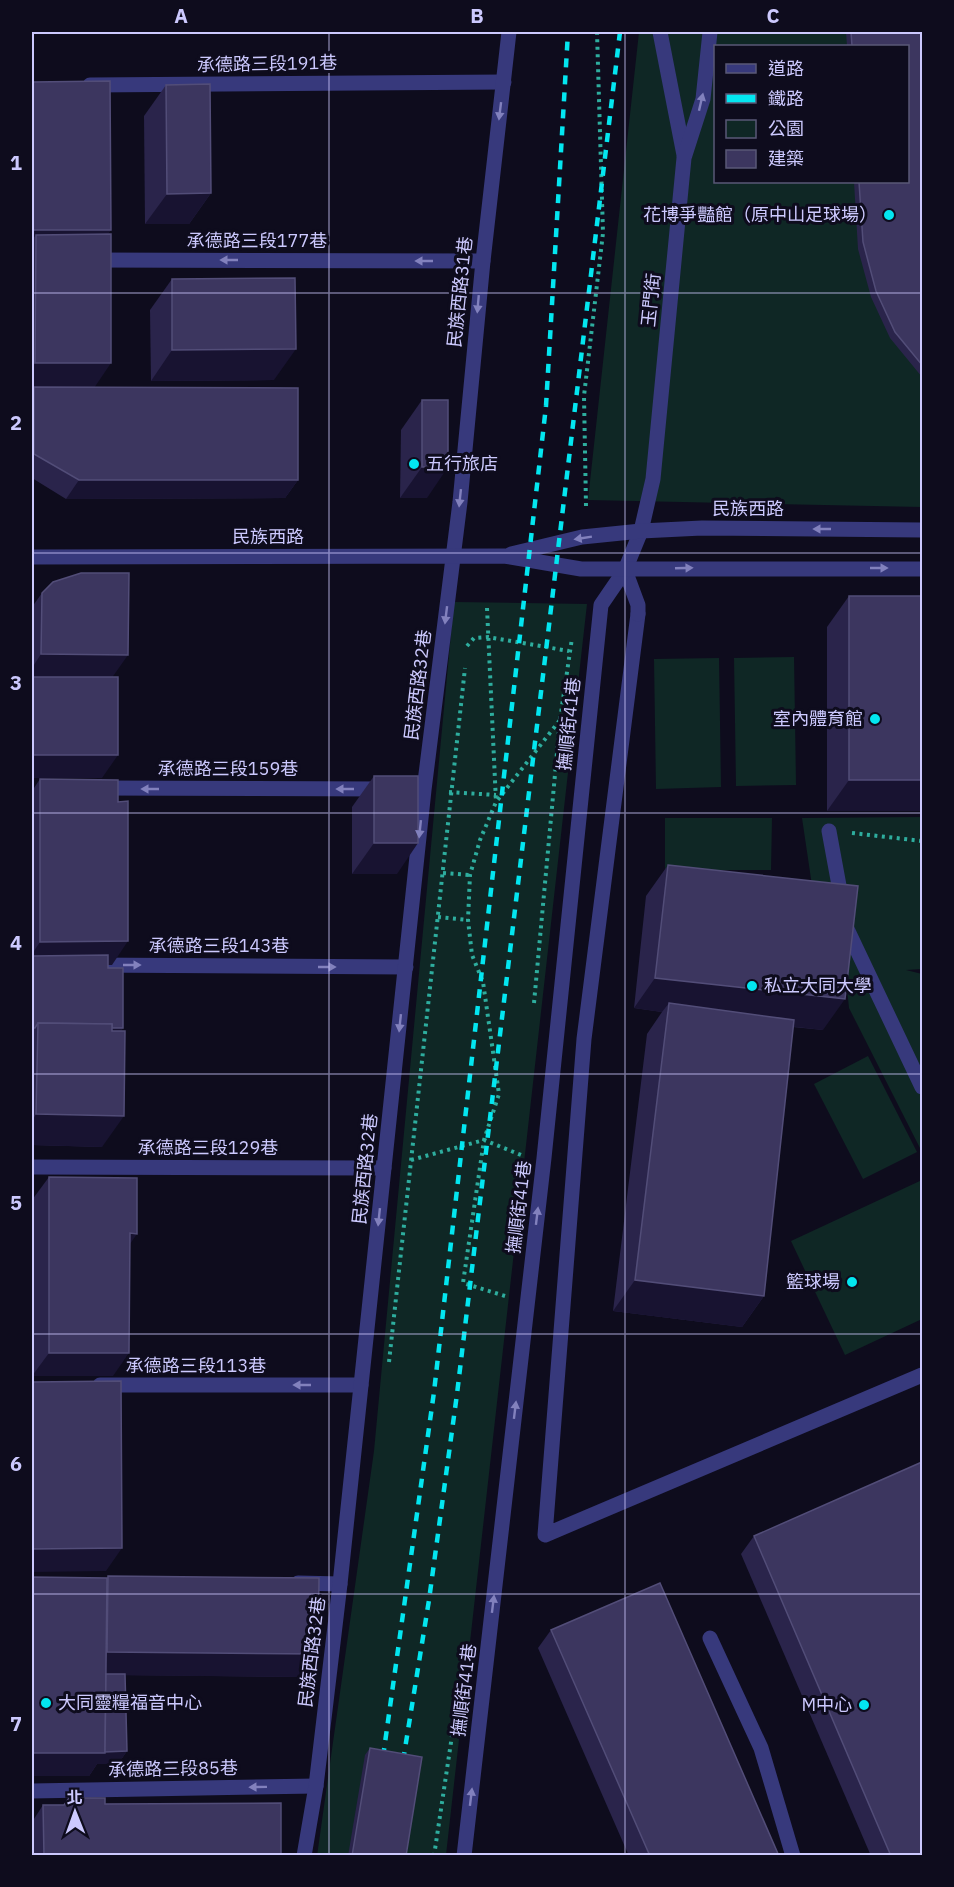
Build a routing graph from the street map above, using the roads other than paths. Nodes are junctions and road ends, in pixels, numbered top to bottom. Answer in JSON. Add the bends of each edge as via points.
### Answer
{"nodes":[{"id":1,"x":509,"y":32,"type":"edge"},
{"id":2,"x":660,"y":32,"type":"edge"},
{"id":3,"x":710,"y":32,"type":"edge"},
{"id":4,"x":504,"y":82,"type":"junction"},
{"id":5,"x":79,"y":86,"type":"edge"},
{"id":6,"x":684,"y":158,"type":"junction"},
{"id":7,"x":79,"y":260,"type":"edge"},
{"id":8,"x":483,"y":261,"type":"junction"},
{"id":9,"x":922,"y":530,"type":"edge"},
{"id":10,"x":641,"y":531,"type":"junction"},
{"id":11,"x":451,"y":556,"type":"junction"},
{"id":12,"x":504,"y":556,"type":"junction"},
{"id":13,"x":32,"y":557,"type":"edge"},
{"id":14,"x":922,"y":569,"type":"edge"},
{"id":15,"x":625,"y":570,"type":"junction"},
{"id":16,"x":79,"y":788,"type":"edge"},
{"id":17,"x":412,"y":790,"type":"junction"},
{"id":18,"x":829,"y":831,"type":"road end"},
{"id":19,"x":67,"y":965,"type":"edge"},
{"id":20,"x":406,"y":967,"type":"junction"},
{"id":21,"x":922,"y":1087,"type":"edge"},
{"id":22,"x":32,"y":1167,"type":"edge"},
{"id":23,"x":384,"y":1168,"type":"junction"},
{"id":24,"x":922,"y":1375,"type":"edge"},
{"id":25,"x":79,"y":1385,"type":"edge"},
{"id":26,"x":361,"y":1385,"type":"junction"},
{"id":27,"x":281,"y":1583,"type":"edge"},
{"id":28,"x":340,"y":1584,"type":"junction"},
{"id":29,"x":710,"y":1638,"type":"dead end"},
{"id":30,"x":316,"y":1785,"type":"junction"},
{"id":31,"x":32,"y":1791,"type":"edge"},
{"id":32,"x":304,"y":1856,"type":"edge"},
{"id":33,"x":464,"y":1856,"type":"edge"},
{"id":34,"x":793,"y":1856,"type":"edge"}],
"edges":[{"from":1,"to":4,"type":"street","name":"民族西路31巷"},
{"from":2,"to":6,"type":"street"},
{"from":6,"to":3,"type":"street","name":"玉門街","one_way":true,"via":[[703,99]]},
{"from":4,"to":5,"type":"street","name":"承德路三段191巷"},
{"from":4,"to":8,"type":"street","name":"民族西路31巷","one_way":true},
{"from":6,"to":10,"type":"street","name":"玉門街","via":[[653,479]]},
{"from":8,"to":7,"type":"street","name":"承德路三段177巷","one_way":true},
{"from":8,"to":11,"type":"street","name":"民族西路31巷","one_way":true},
{"from":9,"to":10,"type":"street","name":"民族西路","one_way":true},
{"from":10,"to":12,"type":"street","name":"民族西路","one_way":true,"via":[[582,537]]},
{"from":10,"to":15,"type":"street","name":"玉門街"},
{"from":11,"to":12,"type":"street","name":"民族西路"},
{"from":11,"to":13,"type":"street","name":"民族西路"},
{"from":11,"to":17,"type":"street","name":"民族西路32巷","one_way":true},
{"from":12,"to":15,"type":"street","name":"民族西路","via":[[581,569]]},
{"from":15,"to":14,"type":"street","name":"民族西路","one_way":true},
{"from":15,"to":24,"type":"street","via":[[638,614],[584,1039],[545,1535]]},
{"from":33,"to":15,"type":"street","name":"撫順街41巷","one_way":true,"via":[[544,1158],[601,604]]},
{"from":17,"to":16,"type":"street","name":"承德路三段159巷","one_way":true},
{"from":17,"to":20,"type":"street","name":"民族西路32巷","one_way":true},
{"from":18,"to":21,"type":"street","via":[[847,929]]},
{"from":19,"to":20,"type":"street","name":"承德路三段143巷","one_way":true},
{"from":20,"to":23,"type":"street","name":"民族西路32巷","one_way":true},
{"from":22,"to":23,"type":"street","name":"承德路三段129巷"},
{"from":23,"to":26,"type":"street","name":"民族西路32巷","one_way":true},
{"from":26,"to":25,"type":"street","name":"承德路三段113巷","one_way":true},
{"from":26,"to":28,"type":"street","name":"民族西路32巷"},
{"from":27,"to":28,"type":"street"},
{"from":28,"to":30,"type":"street","name":"民族西路32巷"},
{"from":29,"to":34,"type":"street","via":[[761,1748]]},
{"from":30,"to":31,"type":"street","name":"承德路三段85巷","one_way":true},
{"from":30,"to":32,"type":"street","name":"民族西路32巷"}]}
